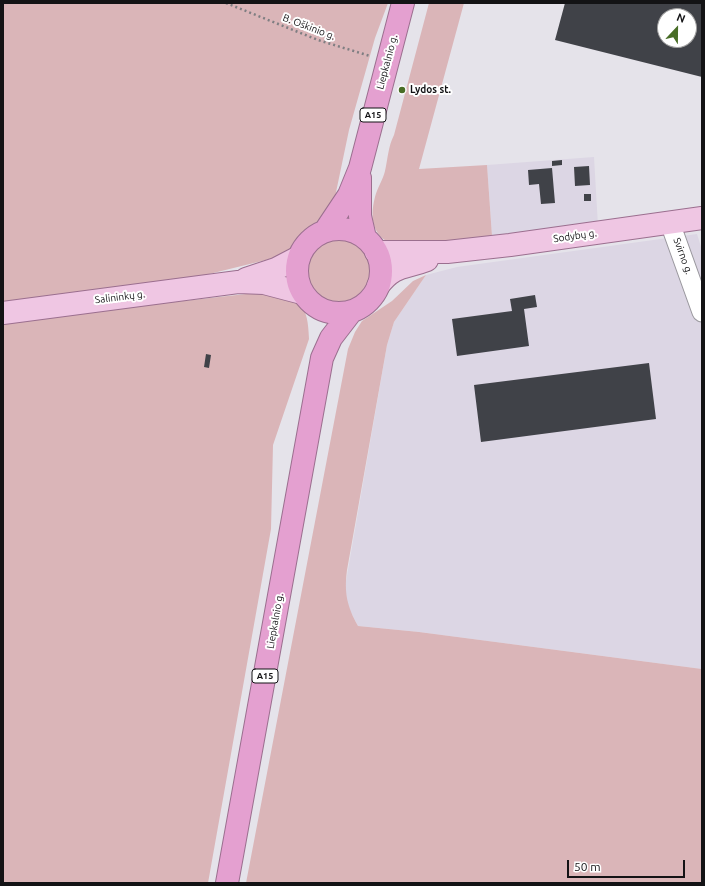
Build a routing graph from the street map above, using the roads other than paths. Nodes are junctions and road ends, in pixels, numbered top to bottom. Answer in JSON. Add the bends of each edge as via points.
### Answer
{"nodes":[{"id":1,"x":403,"y":3,"type":"edge"},
{"id":2,"x":360,"y":168,"type":"junction"},
{"id":3,"x":702,"y":218,"type":"edge"},
{"id":4,"x":670,"y":223,"type":"junction"},
{"id":5,"x":325,"y":231,"type":"junction"},
{"id":6,"x":371,"y":245,"type":"junction"},
{"id":7,"x":447,"y":252,"type":"junction"},
{"id":8,"x":299,"y":257,"type":"junction"},
{"id":9,"x":695,"y":268,"type":"edge"},
{"id":10,"x":238,"y":282,"type":"junction"},
{"id":11,"x":378,"y":286,"type":"junction"},
{"id":12,"x":307,"y":298,"type":"junction"},
{"id":13,"x":351,"y":312,"type":"junction"},
{"id":14,"x":702,"y":312,"type":"edge"},
{"id":15,"x":3,"y":313,"type":"edge"},
{"id":16,"x":322,"y":358,"type":"junction"},
{"id":17,"x":227,"y":883,"type":"edge"}],
"edges":[{"from":1,"to":2,"type":"highway","name":"Liepkalnio g.","number":"A15"},
{"from":2,"to":5,"type":"highway","via":[[349,195]]},
{"from":2,"to":6,"type":"highway","via":[[360,216]]},
{"from":3,"to":4,"type":"main road","name":"Sodybų g."},
{"from":4,"to":7,"type":"main road","name":"Sodybų g.","via":[[510,246]]},
{"from":4,"to":9,"type":"street","name":"Svirno g."},
{"from":5,"to":6,"type":"highway","via":[[346,230]]},
{"from":5,"to":8,"type":"highway","via":[[309,241]]},
{"from":6,"to":7,"type":"main road","name":"Sodybų g."},
{"from":6,"to":11,"type":"highway","via":[[380,263],[381,275]]},
{"from":7,"to":11,"type":"main road","name":"Sodybų g.","via":[[398,268],[387,274]]},
{"from":8,"to":10,"type":"main road","name":"Salininkų g."},
{"from":8,"to":12,"type":"highway","via":[[296,275]]},
{"from":9,"to":14,"type":"street","name":"Svirno g."},
{"from":10,"to":12,"type":"main road","name":"Salininkų g.","via":[[264,283]]},
{"from":10,"to":15,"type":"main road","name":"Salininkų g."},
{"from":11,"to":13,"type":"highway","via":[[368,302]]},
{"from":12,"to":13,"type":"highway","via":[[330,313]]},
{"from":12,"to":16,"type":"highway","via":[[321,336]]},
{"from":13,"to":16,"type":"highway","via":[[331,338]]},
{"from":16,"to":17,"type":"highway","name":"Liepkalnio g.","number":"A15"}]}
